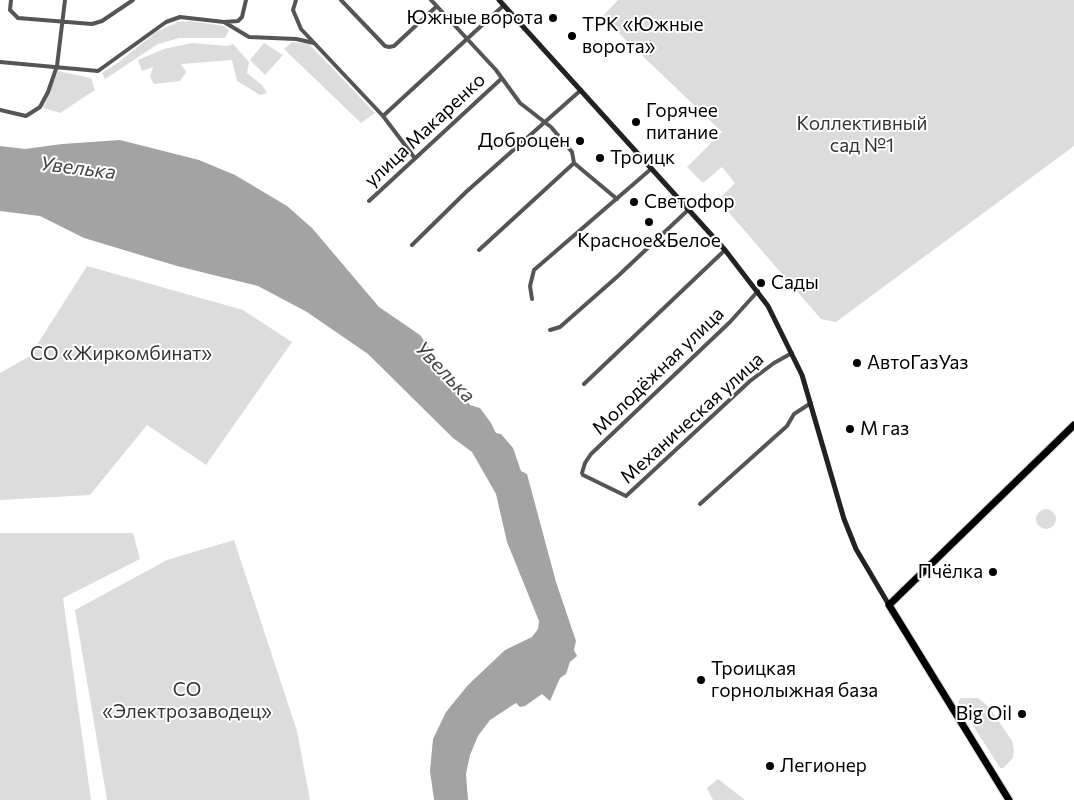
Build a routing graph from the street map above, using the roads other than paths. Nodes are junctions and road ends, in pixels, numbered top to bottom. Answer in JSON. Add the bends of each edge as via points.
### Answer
{"nodes":[{"id":1,"x":11,"y":0,"type":"edge"},
{"id":2,"x":64,"y":0,"type":"edge"},
{"id":3,"x":133,"y":0,"type":"edge"},
{"id":4,"x":246,"y":0,"type":"edge"},
{"id":5,"x":296,"y":0,"type":"edge"},
{"id":6,"x":341,"y":0,"type":"edge"},
{"id":7,"x":431,"y":0,"type":"edge"},
{"id":8,"x":499,"y":0,"type":"edge"},
{"id":9,"x":504,"y":5,"type":"junction"},
{"id":10,"x":437,"y":6,"type":"junction"},
{"id":11,"x":62,"y":22,"type":"junction"},
{"id":12,"x":224,"y":22,"type":"junction"},
{"id":13,"x":466,"y":38,"type":"junction"},
{"id":14,"x":314,"y":44,"type":"junction"},
{"id":15,"x":0,"y":62,"type":"edge"},
{"id":16,"x":57,"y":66,"type":"junction"},
{"id":17,"x":501,"y":79,"type":"junction"},
{"id":18,"x":580,"y":90,"type":"junction"},
{"id":19,"x":0,"y":110,"type":"edge"},
{"id":20,"x":383,"y":116,"type":"junction"},
{"id":21,"x":543,"y":122,"type":"junction"},
{"id":22,"x":414,"y":157,"type":"junction"},
{"id":23,"x":574,"y":163,"type":"junction"},
{"id":24,"x":651,"y":169,"type":"junction"},
{"id":25,"x":617,"y":199,"type":"junction"},
{"id":26,"x":369,"y":200,"type":"dead end"},
{"id":27,"x":688,"y":210,"type":"junction"},
{"id":28,"x":412,"y":245,"type":"dead end"},
{"id":29,"x":479,"y":250,"type":"dead end"},
{"id":30,"x":725,"y":250,"type":"junction"},
{"id":31,"x":758,"y":291,"type":"junction"},
{"id":32,"x":532,"y":300,"type":"dead end"},
{"id":33,"x":550,"y":330,"type":"dead end"},
{"id":34,"x":792,"y":353,"type":"junction"},
{"id":35,"x":584,"y":384,"type":"dead end"},
{"id":36,"x":811,"y":403,"type":"junction"},
{"id":37,"x":1074,"y":425,"type":"edge"},
{"id":38,"x":582,"y":474,"type":"joint"},
{"id":39,"x":700,"y":504,"type":"dead end"},
{"id":40,"x":888,"y":605,"type":"junction"},
{"id":41,"x":1009,"y":800,"type":"edge"}],
"edges":[{"from":1,"to":11,"type":"street","via":[[10,10],[18,18]]},
{"from":2,"to":11,"type":"street"},
{"from":3,"to":11,"type":"street","via":[[102,21],[92,24]]},
{"from":4,"to":12,"type":"street","via":[[242,17],[238,21]]},
{"from":5,"to":14,"type":"street","via":[[293,10],[301,29]]},
{"from":6,"to":10,"type":"street","via":[[389,47]]},
{"from":7,"to":10,"type":"street","name":"улица Макаренко"},
{"from":8,"to":9,"type":"main road"},
{"from":9,"to":13,"type":"street"},
{"from":9,"to":18,"type":"main road"},
{"from":10,"to":13,"type":"street","name":"улица Макаренко"},
{"from":11,"to":16,"type":"street"},
{"from":12,"to":14,"type":"street","via":[[249,37],[296,39]]},
{"from":12,"to":16,"type":"street","via":[[180,17],[166,22],[98,71]]},
{"from":13,"to":17,"type":"street","name":"улица Макаренко"},
{"from":13,"to":20,"type":"street"},
{"from":14,"to":20,"type":"street"},
{"from":15,"to":16,"type":"street"},
{"from":16,"to":19,"type":"street","via":[[40,107],[20,116]]},
{"from":17,"to":21,"type":"street","name":"улица Макаренко","via":[[520,103]]},
{"from":17,"to":22,"type":"street","name":"улица Макаренко"},
{"from":18,"to":21,"type":"street"},
{"from":18,"to":24,"type":"main road"},
{"from":20,"to":22,"type":"street"},
{"from":21,"to":23,"type":"street","name":"улица Макаренко","via":[[572,152]]},
{"from":21,"to":28,"type":"street"},
{"from":22,"to":26,"type":"street","name":"улица Макаренко"},
{"from":23,"to":25,"type":"street","name":"улица Макаренко"},
{"from":23,"to":29,"type":"street"},
{"from":24,"to":25,"type":"street"},
{"from":24,"to":27,"type":"main road"},
{"from":25,"to":32,"type":"street","via":[[534,270],[530,286]]},
{"from":27,"to":30,"type":"main road"},
{"from":27,"to":33,"type":"street","via":[[611,283],[560,327]]},
{"from":30,"to":31,"type":"main road"},
{"from":30,"to":35,"type":"street"},
{"from":31,"to":34,"type":"main road"},
{"from":31,"to":38,"type":"street","name":"Молодёжная улица","via":[[730,322],[591,454]]},
{"from":34,"to":36,"type":"main road"},
{"from":34,"to":38,"type":"street","name":"Механическая улица","via":[[750,381],[626,496]]},
{"from":36,"to":39,"type":"street","via":[[794,414],[787,426]]},
{"from":36,"to":40,"type":"main road","via":[[844,519],[856,549]]},
{"from":37,"to":40,"type":"highway"},
{"from":40,"to":41,"type":"highway"}]}
